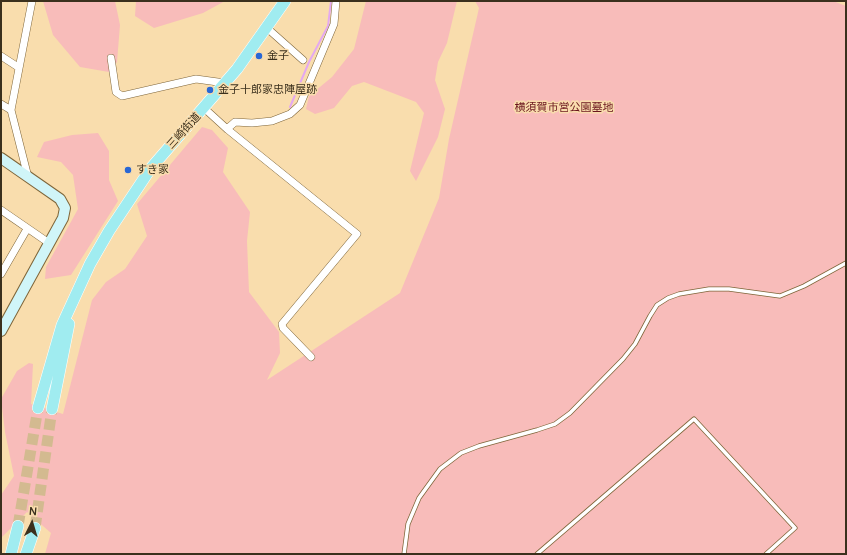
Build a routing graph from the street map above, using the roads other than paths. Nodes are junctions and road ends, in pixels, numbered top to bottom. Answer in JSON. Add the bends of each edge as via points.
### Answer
{"nodes":[{"id":1,"x":32,"y":1,"type":"edge"},
{"id":2,"x":285,"y":1,"type":"edge"},
{"id":3,"x":336,"y":1,"type":"edge"},
{"id":4,"x":267,"y":28,"type":"junction"},
{"id":5,"x":1,"y":56,"type":"edge"},
{"id":6,"x":111,"y":58,"type":"dead end"},
{"id":7,"x":303,"y":60,"type":"dead end"},
{"id":8,"x":18,"y":67,"type":"junction"},
{"id":9,"x":225,"y":84,"type":"junction"},
{"id":10,"x":1,"y":104,"type":"edge"},
{"id":11,"x":204,"y":108,"type":"junction"},
{"id":12,"x":11,"y":110,"type":"junction"},
{"id":13,"x":227,"y":129,"type":"junction"},
{"id":14,"x":1,"y":158,"type":"edge"},
{"id":15,"x":28,"y":178,"type":"junction"},
{"id":16,"x":1,"y":210,"type":"edge"},
{"id":17,"x":27,"y":229,"type":"junction"},
{"id":18,"x":49,"y":243,"type":"junction"},
{"id":19,"x":1,"y":258,"type":"edge"},
{"id":20,"x":7,"y":263,"type":"junction"},
{"id":21,"x":846,"y":263,"type":"edge"},
{"id":22,"x":1,"y":274,"type":"edge"},
{"id":23,"x":80,"y":287,"type":"junction"},
{"id":24,"x":1,"y":331,"type":"edge"},
{"id":25,"x":311,"y":357,"type":"dead end"},
{"id":26,"x":38,"y":408,"type":"tunnel mouth"},
{"id":27,"x":52,"y":409,"type":"tunnel mouth"},
{"id":28,"x":18,"y":526,"type":"tunnel mouth"},
{"id":29,"x":35,"y":528,"type":"tunnel mouth"},
{"id":30,"x":11,"y":554,"type":"edge"},
{"id":31,"x":26,"y":554,"type":"edge"},
{"id":32,"x":404,"y":554,"type":"edge"},
{"id":33,"x":537,"y":554,"type":"edge"},
{"id":34,"x":766,"y":554,"type":"edge"}],
"edges":[{"from":1,"to":8,"type":"street"},
{"from":2,"to":4,"type":"main road","name":"三崎街道"},
{"from":3,"to":13,"type":"street","via":[[334,24],[300,105],[290,114],[272,121],[235,122]]},
{"from":4,"to":7,"type":"street"},
{"from":4,"to":9,"type":"main road","name":"三崎街道"},
{"from":5,"to":8,"type":"street"},
{"from":6,"to":9,"type":"street","via":[[116,92],[122,96],[196,80]]},
{"from":8,"to":12,"type":"street"},
{"from":9,"to":11,"type":"main road","name":"三崎街道"},
{"from":10,"to":12,"type":"street"},
{"from":11,"to":13,"type":"street"},
{"from":11,"to":23,"type":"main road","name":"三崎街道","via":[[151,168],[128,200],[90,264]]},
{"from":12,"to":15,"type":"street"},
{"from":13,"to":25,"type":"street","via":[[357,234],[282,324]]},
{"from":14,"to":15,"type":"street"},
{"from":15,"to":18,"type":"street","via":[[60,199],[65,208],[63,218]]},
{"from":16,"to":17,"type":"street"},
{"from":17,"to":18,"type":"street"},
{"from":17,"to":20,"type":"street"},
{"from":18,"to":24,"type":"street"},
{"from":19,"to":20,"type":"street"},
{"from":20,"to":22,"type":"street"},
{"from":21,"to":32,"type":"lane","via":[[780,296],[709,289],[668,298],[658,305],[623,359],[570,414],[555,424],[461,453],[440,469],[419,498],[408,524]]},
{"from":23,"to":26,"type":"main road","name":"三崎街道","via":[[62,325]]},
{"from":23,"to":27,"type":"main road","name":"三崎街道","via":[[68,327]]},
{"from":28,"to":30,"type":"main road"},
{"from":29,"to":31,"type":"main road"},
{"from":33,"to":34,"type":"lane","via":[[694,419],[795,528]]}]}
